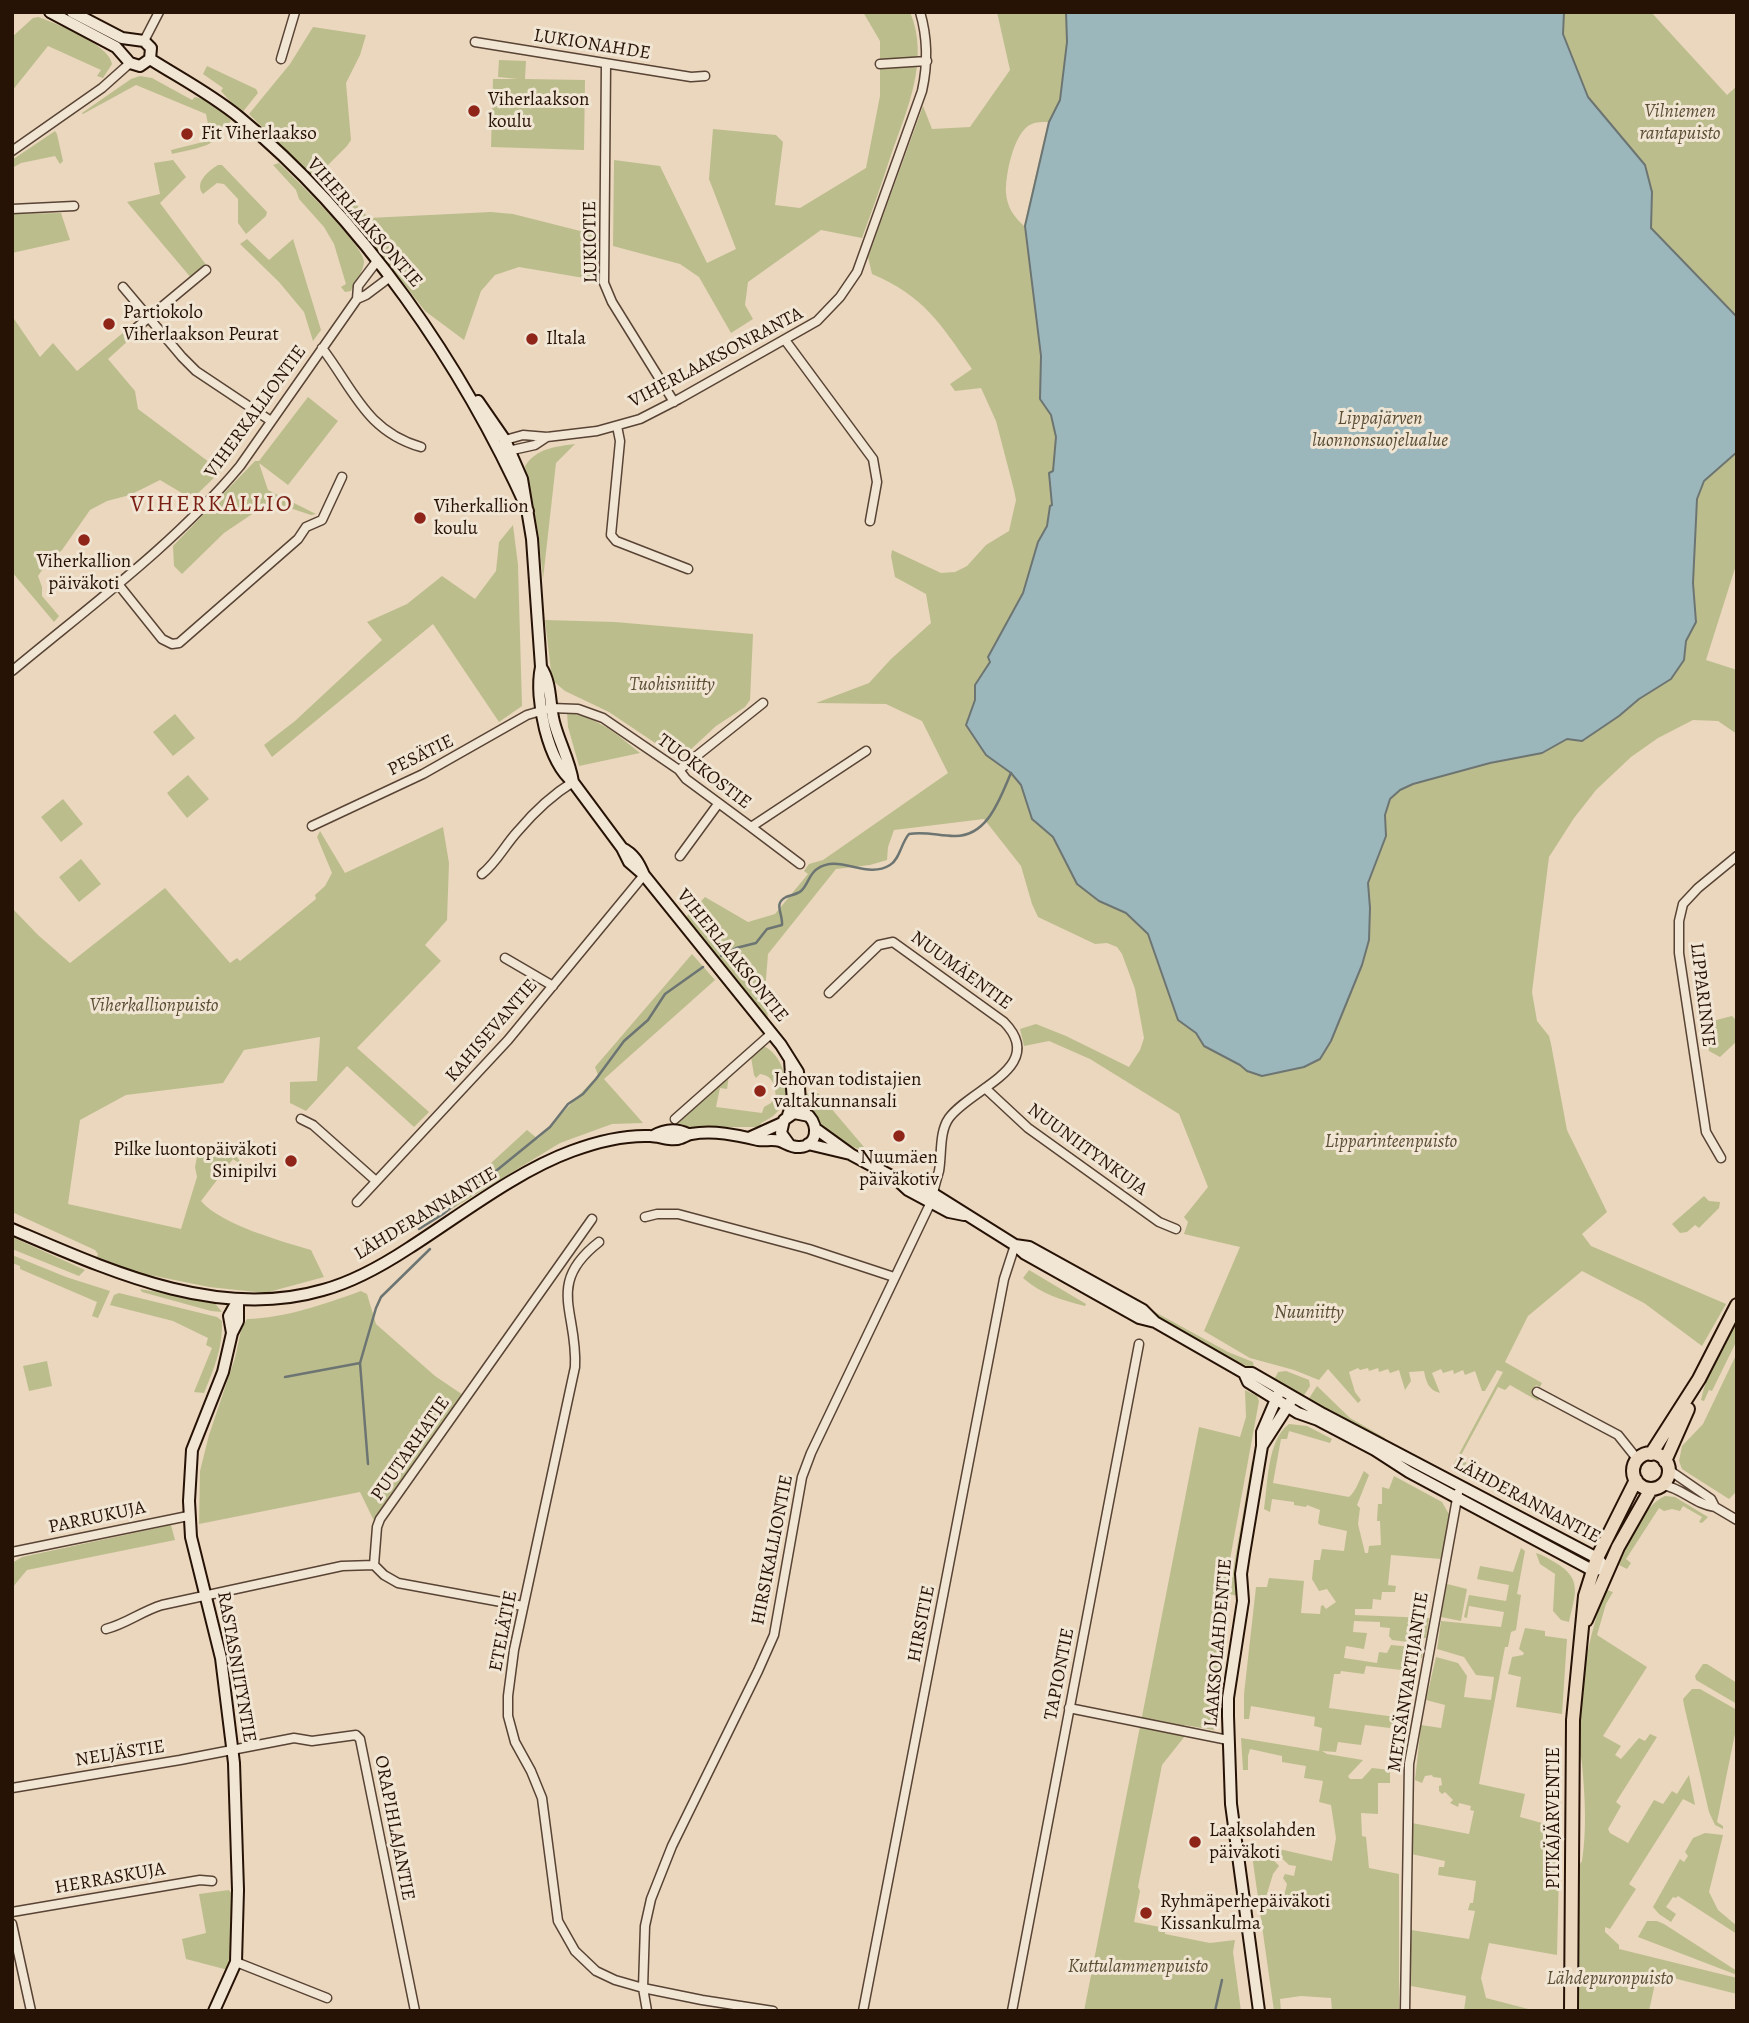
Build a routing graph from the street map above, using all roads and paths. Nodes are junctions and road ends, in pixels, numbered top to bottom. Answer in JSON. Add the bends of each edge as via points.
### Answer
{"nodes":[{"id":1,"x":50,"y":12,"type":"edge"},
{"id":2,"x":72,"y":12,"type":"edge"},
{"id":3,"x":159,"y":12,"type":"edge"},
{"id":4,"x":295,"y":12,"type":"edge"},
{"id":5,"x":920,"y":12,"type":"edge"},
{"id":6,"x":138,"y":40,"type":"junction"},
{"id":7,"x":475,"y":42,"type":"dead end"},
{"id":8,"x":150,"y":59,"type":"junction"},
{"id":9,"x":281,"y":59,"type":"dead end"},
{"id":10,"x":127,"y":60,"type":"junction"},
{"id":11,"x":927,"y":61,"type":"junction"},
{"id":12,"x":606,"y":64,"type":"junction"},
{"id":13,"x":880,"y":64,"type":"dead end"},
{"id":14,"x":705,"y":76,"type":"dead end"},
{"id":15,"x":12,"y":152,"type":"edge"},
{"id":16,"x":74,"y":206,"type":"dead end"},
{"id":17,"x":12,"y":209,"type":"edge"},
{"id":18,"x":377,"y":261,"type":"junction"},
{"id":19,"x":206,"y":270,"type":"dead end"},
{"id":20,"x":390,"y":277,"type":"junction"},
{"id":21,"x":123,"y":287,"type":"dead end"},
{"id":22,"x":357,"y":299,"type":"junction"},
{"id":23,"x":149,"y":318,"type":"junction"},
{"id":24,"x":129,"y":334,"type":"dead end"},
{"id":25,"x":785,"y":340,"type":"junction"},
{"id":26,"x":322,"y":348,"type":"junction"},
{"id":27,"x":674,"y":402,"type":"junction"},
{"id":28,"x":271,"y":421,"type":"junction"},
{"id":29,"x":617,"y":426,"type":"junction"},
{"id":30,"x":547,"y":437,"type":"junction"},
{"id":31,"x":502,"y":445,"type":"junction"},
{"id":32,"x":421,"y":447,"type":"dead end"},
{"id":33,"x":512,"y":452,"type":"junction"},
{"id":34,"x":342,"y":477,"type":"dead end"},
{"id":35,"x":528,"y":511,"type":"junction"},
{"id":36,"x":870,"y":521,"type":"dead end"},
{"id":37,"x":688,"y":569,"type":"dead end"},
{"id":38,"x":118,"y":583,"type":"junction"},
{"id":39,"x":12,"y":671,"type":"edge"},
{"id":40,"x":763,"y":703,"type":"dead end"},
{"id":41,"x":546,"y":709,"type":"junction"},
{"id":42,"x":866,"y":751,"type":"dead end"},
{"id":43,"x":679,"y":770,"type":"junction"},
{"id":44,"x":573,"y":782,"type":"junction"},
{"id":45,"x":718,"y":804,"type":"junction"},
{"id":46,"x":312,"y":826,"type":"dead end"},
{"id":47,"x":751,"y":827,"type":"junction"},
{"id":48,"x":680,"y":856,"type":"dead end"},
{"id":49,"x":1737,"y":856,"type":"edge"},
{"id":50,"x":800,"y":864,"type":"dead end"},
{"id":51,"x":482,"y":874,"type":"dead end"},
{"id":52,"x":644,"y":875,"type":"junction"},
{"id":53,"x":505,"y":958,"type":"dead end"},
{"id":54,"x":553,"y":986,"type":"junction"},
{"id":55,"x":829,"y":993,"type":"dead end"},
{"id":56,"x":772,"y":1033,"type":"junction"},
{"id":57,"x":790,"y":1060,"type":"junction"},
{"id":58,"x":985,"y":1088,"type":"junction"},
{"id":59,"x":807,"y":1114,"type":"junction"},
{"id":60,"x":301,"y":1119,"type":"dead end"},
{"id":61,"x":675,"y":1119,"type":"dead end"},
{"id":62,"x":785,"y":1119,"type":"junction"},
{"id":63,"x":816,"y":1129,"type":"junction"},
{"id":64,"x":751,"y":1137,"type":"junction"},
{"id":65,"x":789,"y":1144,"type":"junction"},
{"id":66,"x":808,"y":1144,"type":"junction"},
{"id":67,"x":852,"y":1155,"type":"junction"},
{"id":68,"x":1721,"y":1158,"type":"dead end"},
{"id":69,"x":376,"y":1181,"type":"junction"},
{"id":70,"x":932,"y":1198,"type":"junction"},
{"id":71,"x":357,"y":1202,"type":"dead end"},
{"id":72,"x":645,"y":1217,"type":"dead end"},
{"id":73,"x":592,"y":1219,"type":"dead end"},
{"id":74,"x":12,"y":1229,"type":"edge"},
{"id":75,"x":1176,"y":1229,"type":"dead end"},
{"id":76,"x":599,"y":1242,"type":"dead end"},
{"id":77,"x":1015,"y":1245,"type":"junction"},
{"id":78,"x":894,"y":1277,"type":"junction"},
{"id":79,"x":238,"y":1300,"type":"junction"},
{"id":80,"x":1737,"y":1305,"type":"edge"},
{"id":81,"x":1139,"y":1344,"type":"dead end"},
{"id":82,"x":1699,"y":1379,"type":"junction"},
{"id":83,"x":1537,"y":1392,"type":"dead end"},
{"id":84,"x":1278,"y":1395,"type":"junction"},
{"id":85,"x":1290,"y":1402,"type":"junction"},
{"id":86,"x":1262,"y":1446,"type":"junction"},
{"id":87,"x":1644,"y":1457,"type":"junction"},
{"id":88,"x":1667,"y":1465,"type":"junction"},
{"id":89,"x":1636,"y":1480,"type":"junction"},
{"id":90,"x":1657,"y":1487,"type":"junction"},
{"id":91,"x":1459,"y":1492,"type":"junction"},
{"id":92,"x":1716,"y":1507,"type":"junction"},
{"id":93,"x":188,"y":1516,"type":"junction"},
{"id":94,"x":1737,"y":1520,"type":"edge"},
{"id":95,"x":12,"y":1552,"type":"edge"},
{"id":96,"x":1595,"y":1564,"type":"junction"},
{"id":97,"x":374,"y":1565,"type":"junction"},
{"id":98,"x":1607,"y":1569,"type":"junction"},
{"id":99,"x":207,"y":1595,"type":"junction"},
{"id":100,"x":523,"y":1606,"type":"junction"},
{"id":101,"x":1583,"y":1627,"type":"junction"},
{"id":102,"x":106,"y":1629,"type":"dead end"},
{"id":103,"x":1069,"y":1708,"type":"junction"},
{"id":104,"x":1228,"y":1740,"type":"junction"},
{"id":105,"x":233,"y":1751,"type":"junction"},
{"id":106,"x":12,"y":1788,"type":"edge"},
{"id":107,"x":212,"y":1881,"type":"dead end"},
{"id":108,"x":12,"y":1912,"type":"edge"},
{"id":109,"x":12,"y":1924,"type":"edge"},
{"id":110,"x":236,"y":1962,"type":"junction"},
{"id":111,"x":643,"y":1988,"type":"junction"},
{"id":112,"x":327,"y":1997,"type":"dead end"},
{"id":113,"x":31,"y":2011,"type":"edge"},
{"id":114,"x":214,"y":2011,"type":"edge"},
{"id":115,"x":415,"y":2011,"type":"edge"},
{"id":116,"x":648,"y":2011,"type":"edge"},
{"id":117,"x":773,"y":2011,"type":"edge"},
{"id":118,"x":863,"y":2011,"type":"edge"},
{"id":119,"x":1012,"y":2011,"type":"edge"},
{"id":120,"x":1259,"y":2011,"type":"edge"},
{"id":121,"x":1405,"y":2011,"type":"edge"},
{"id":122,"x":1571,"y":2011,"type":"edge"}],
"edges":[{"from":1,"to":10,"type":"street","via":[[116,47]]},
{"from":2,"to":6,"type":"street"},
{"from":3,"to":6,"type":"street"},
{"from":4,"to":9,"type":"street"},
{"from":5,"to":11,"type":"street","name":"VIHERLAAKSONRANTA"},
{"from":6,"to":8,"type":"street","via":[[151,48]]},
{"from":6,"to":10,"type":"street","via":[[125,47]]},
{"from":7,"to":12,"type":"street","name":"LUKIONAHDE"},
{"from":8,"to":10,"type":"street","via":[[140,66]]},
{"from":8,"to":18,"type":"street","name":"VIHERLAAKSONTIE","via":[[215,99],[261,136]]},
{"from":10,"to":15,"type":"street","via":[[102,88]]},
{"from":11,"to":13,"type":"street"},
{"from":11,"to":25,"type":"street","name":"VIHERLAAKSONRANTA","via":[[922,91],[857,272],[817,321]]},
{"from":12,"to":14,"type":"street","name":"LUKIONAHDE"},
{"from":12,"to":27,"type":"street","name":"LUKIOTIE","via":[[604,283]]},
{"from":16,"to":17,"type":"street"},
{"from":18,"to":20,"type":"street","name":"VIHERLAAKSONTIE"},
{"from":18,"to":22,"type":"street","name":"VIHERKALLIONTIE","via":[[358,286]]},
{"from":19,"to":23,"type":"street"},
{"from":20,"to":22,"type":"street","name":"VIHERKALLIONTIE"},
{"from":20,"to":31,"type":"street","name":"VIHERLAAKSONTIE"},
{"from":21,"to":23,"type":"street"},
{"from":22,"to":26,"type":"street","name":"VIHERKALLIONTIE"},
{"from":23,"to":24,"type":"street"},
{"from":23,"to":28,"type":"street","via":[[196,371]]},
{"from":25,"to":27,"type":"street","name":"VIHERLAAKSONRANTA"},
{"from":25,"to":36,"type":"street","via":[[873,459],[877,482]]},
{"from":26,"to":28,"type":"street","name":"VIHERKALLIONTIE"},
{"from":26,"to":32,"type":"street","via":[[371,418],[388,433]]},
{"from":27,"to":29,"type":"street","name":"VIHERLAAKSONRANTA"},
{"from":28,"to":38,"type":"street","name":"VIHERKALLIONTIE","via":[[223,486]]},
{"from":29,"to":30,"type":"street","name":"VIHERLAAKSONRANTA"},
{"from":29,"to":37,"type":"street","via":[[620,441],[611,535]]},
{"from":30,"to":31,"type":"street","name":"VIHERLAAKSONRANTA","via":[[533,435]]},
{"from":30,"to":33,"type":"street","name":"VIHERLAAKSONRANTA"},
{"from":31,"to":33,"type":"street","name":"VIHERLAAKSONTIE"},
{"from":31,"to":35,"type":"street","name":"VIHERLAAKSONTIE"},
{"from":33,"to":35,"type":"street","name":"VIHERLAAKSONTIE"},
{"from":34,"to":38,"type":"street","via":[[322,520],[306,527],[179,643],[162,639]]},
{"from":35,"to":41,"type":"street","name":"VIHERLAAKSONTIE","via":[[541,667],[548,678]]},
{"from":38,"to":39,"type":"street","name":"VIHERKALLIONTIE"},
{"from":40,"to":43,"type":"street"},
{"from":41,"to":43,"type":"street","name":"TUOKKOSTIE","via":[[578,709],[603,718]]},
{"from":41,"to":44,"type":"street","name":"VIHERLAAKSONTIE"},
{"from":41,"to":46,"type":"street","name":"PESÄTIE"},
{"from":42,"to":47,"type":"street","name":"TUOKKOSTIE"},
{"from":43,"to":45,"type":"street","name":"TUOKKOSTIE"},
{"from":44,"to":51,"type":"street","via":[[542,806]]},
{"from":44,"to":52,"type":"street","name":"VIHERLAAKSONTIE"},
{"from":45,"to":47,"type":"street","name":"TUOKKOSTIE"},
{"from":45,"to":48,"type":"street"},
{"from":47,"to":50,"type":"street"},
{"from":49,"to":68,"type":"street","name":"LIPPARINNE","via":[[1683,904],[1679,921],[1679,953],[1706,1132]]},
{"from":52,"to":54,"type":"street","name":"KAHISEVANTIE"},
{"from":52,"to":56,"type":"street","name":"VIHERLAAKSONTIE"},
{"from":53,"to":54,"type":"street"},
{"from":54,"to":69,"type":"street","name":"KAHISEVANTIE"},
{"from":55,"to":58,"type":"street","name":"NUUMÄENTIE","via":[[879,945],[901,946],[1012,1030],[1017,1046],[1014,1060]]},
{"from":56,"to":57,"type":"street","name":"VIHERLAAKSONTIE"},
{"from":56,"to":61,"type":"street"},
{"from":57,"to":59,"type":"street","name":"VIHERLAAKSONTIE","via":[[798,1072],[800,1102]]},
{"from":57,"to":62,"type":"street","name":"VIHERLAAKSONTIE","via":[[793,1102]]},
{"from":58,"to":70,"type":"street","name":"NUUMÄENTIE","via":[[946,1124]]},
{"from":58,"to":75,"type":"street","name":"NUUNIITYNKUJA","via":[[1028,1128],[1159,1222]]},
{"from":59,"to":62,"type":"street","via":[[797,1112]]},
{"from":59,"to":63,"type":"street"},
{"from":60,"to":69,"type":"street"},
{"from":62,"to":64,"type":"street"},
{"from":62,"to":65,"type":"street","via":[[782,1137]]},
{"from":63,"to":66,"type":"street"},
{"from":63,"to":67,"type":"street","name":"LÄHDERANNANTIE"},
{"from":64,"to":65,"type":"street","name":"LÄHDERANNANTIE"},
{"from":64,"to":79,"type":"street","name":"LÄHDERANNANTIE","via":[[663,1130],[653,1136],[615,1139],[571,1151],[518,1178],[404,1251],[341,1283],[288,1297]]},
{"from":65,"to":66,"type":"street"},
{"from":66,"to":67,"type":"street","name":"LÄHDERANNANTIE"},
{"from":67,"to":70,"type":"street","name":"LÄHDERANNANTIE","via":[[908,1190]]},
{"from":69,"to":71,"type":"street","name":"KAHISEVANTIE"},
{"from":70,"to":77,"type":"street","name":"LÄHDERANNANTIE","via":[[949,1212],[964,1215]]},
{"from":70,"to":78,"type":"street","name":"HIRSIKALLIONTIE"},
{"from":72,"to":78,"type":"street","via":[[668,1213],[709,1222]]},
{"from":73,"to":97,"type":"street","name":"PUUTARHATIE","via":[[385,1511],[377,1527]]},
{"from":74,"to":79,"type":"street","name":"LÄHDERANNANTIE","via":[[124,1275]]},
{"from":76,"to":100,"type":"street","name":"ETELÄTIE","via":[[578,1262],[568,1284],[575,1367]]},
{"from":77,"to":84,"type":"street","name":"LÄHDERANNANTIE","via":[[1029,1247],[1143,1310],[1155,1322],[1244,1373],[1248,1382]]},
{"from":77,"to":118,"type":"street","name":"HIRSITIE","via":[[1004,1279]]},
{"from":78,"to":111,"type":"street","name":"HIRSIKALLIONTIE","via":[[802,1477],[774,1635],[651,1899],[645,1926]]},
{"from":79,"to":93,"type":"street","name":"RASTASNIITYNTIE","via":[[229,1312],[232,1333],[223,1372],[192,1450]]},
{"from":80,"to":82,"type":"main road"},
{"from":81,"to":103,"type":"street","name":"TAPIONTIE"},
{"from":82,"to":87,"type":"main road"},
{"from":82,"to":88,"type":"main road"},
{"from":83,"to":87,"type":"street","via":[[1618,1435]]},
{"from":84,"to":85,"type":"street","name":"LÄHDERANNANTIE"},
{"from":84,"to":86,"type":"street","name":"LAAKSOLAHDENTIE","via":[[1262,1433]]},
{"from":85,"to":86,"type":"street","name":"LAAKSOLAHDENTIE"},
{"from":85,"to":91,"type":"street","name":"LÄHDERANNANTIE","via":[[1409,1472]]},
{"from":86,"to":104,"type":"street","name":"LAAKSOLAHDENTIE","via":[[1241,1574],[1243,1601],[1228,1698]]},
{"from":87,"to":88,"type":"main road","via":[[1659,1455]]},
{"from":87,"to":89,"type":"main road","via":[[1634,1467]]},
{"from":88,"to":90,"type":"main road","via":[[1669,1476]]},
{"from":88,"to":92,"type":"street"},
{"from":89,"to":90,"type":"main road","via":[[1642,1487]]},
{"from":89,"to":96,"type":"main road","name":"PITKÄJÄRVENTIE"},
{"from":90,"to":92,"type":"street","via":[[1673,1487]]},
{"from":90,"to":98,"type":"main road","name":"PITKÄJÄRVENTIE"},
{"from":91,"to":96,"type":"street","name":"LÄHDERANNANTIE"},
{"from":91,"to":121,"type":"street","name":"METSÄNVARTIJANTIE","via":[[1409,1764]]},
{"from":92,"to":94,"type":"street"},
{"from":93,"to":95,"type":"street","name":"PARRUKUJA"},
{"from":93,"to":99,"type":"street","name":"RASTASNIITYNTIE"},
{"from":96,"to":98,"type":"street","name":"LÄHDERANNANTIE"},
{"from":96,"to":101,"type":"main road","name":"PITKÄJÄRVENTIE","via":[[1585,1596]]},
{"from":97,"to":99,"type":"street","via":[[342,1566]]},
{"from":97,"to":100,"type":"street","via":[[398,1583]]},
{"from":98,"to":101,"type":"main road","name":"PITKÄJÄRVENTIE"},
{"from":99,"to":102,"type":"street","via":[[152,1608]]},
{"from":99,"to":105,"type":"street","name":"RASTASNIITYNTIE"},
{"from":100,"to":111,"type":"street","name":"ETELÄTIE","via":[[511,1665],[508,1716],[542,1798],[558,1921],[575,1951],[596,1971]]},
{"from":101,"to":122,"type":"main road","name":"PITKÄJÄRVENTIE","via":[[1573,1720]]},
{"from":103,"to":104,"type":"street"},
{"from":103,"to":119,"type":"street","name":"TAPIONTIE"},
{"from":104,"to":120,"type":"street","name":"LAAKSOLAHDENTIE","via":[[1231,1804]]},
{"from":105,"to":106,"type":"street","name":"NELJÄSTIE"},
{"from":105,"to":110,"type":"street","name":"RASTASNIITYNTIE"},
{"from":105,"to":115,"type":"street","name":"ORAPIHLAJANTIE","via":[[294,1738],[312,1741],[350,1734],[360,1740]]},
{"from":107,"to":108,"type":"street","name":"HERRASKUJA"},
{"from":109,"to":113,"type":"street"},
{"from":110,"to":112,"type":"street"},
{"from":110,"to":114,"type":"street","name":"RASTASNIITYNTIE"},
{"from":111,"to":116,"type":"street","name":"HIRSIKALLIONTIE"},
{"from":111,"to":117,"type":"street","name":"ETELÄTIE"}]}
